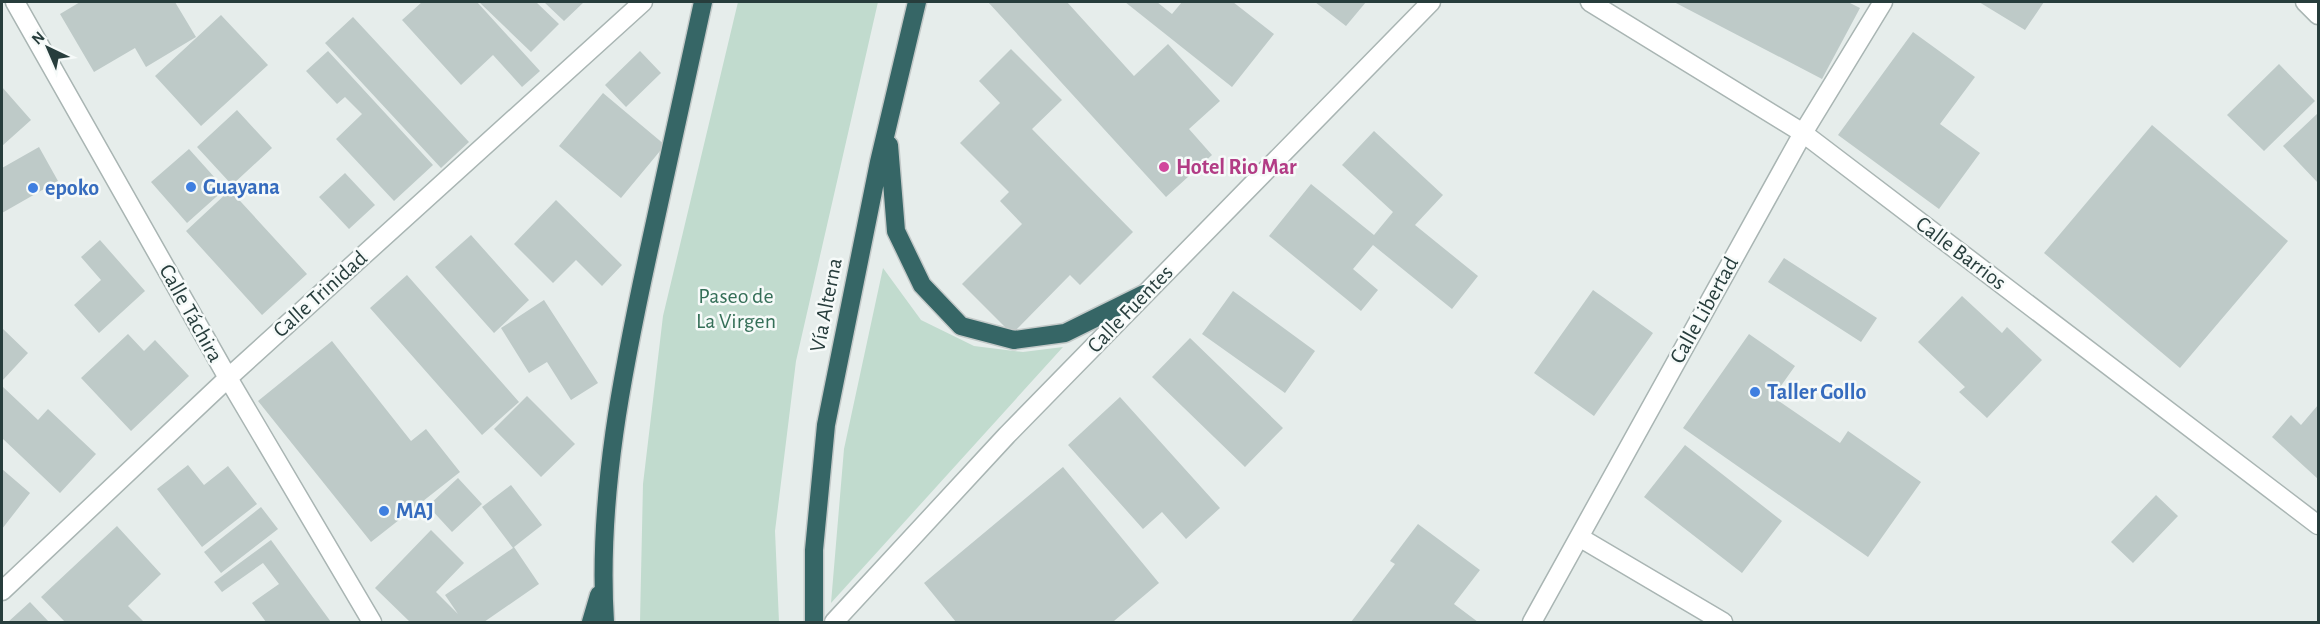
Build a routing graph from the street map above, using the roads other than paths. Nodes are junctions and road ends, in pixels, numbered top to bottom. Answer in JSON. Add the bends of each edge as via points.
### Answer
{"nodes":[{"id":1,"x":15,"y":2,"type":"edge"},
{"id":2,"x":643,"y":2,"type":"edge"},
{"id":3,"x":703,"y":2,"type":"edge"},
{"id":4,"x":917,"y":2,"type":"edge"},
{"id":5,"x":1431,"y":2,"type":"edge"},
{"id":6,"x":1590,"y":2,"type":"edge"},
{"id":7,"x":1883,"y":2,"type":"edge"},
{"id":8,"x":2305,"y":2,"type":"edge"},
{"id":9,"x":2319,"y":15,"type":"edge"},
{"id":10,"x":888,"y":127,"type":"junction"},
{"id":11,"x":1803,"y":134,"type":"junction"},
{"id":12,"x":1144,"y":294,"type":"junction"},
{"id":13,"x":228,"y":378,"type":"junction"},
{"id":14,"x":2319,"y":525,"type":"edge"},
{"id":15,"x":1579,"y":537,"type":"junction"},
{"id":16,"x":602,"y":582,"type":"junction"},
{"id":17,"x":2,"y":591,"type":"edge"},
{"id":18,"x":372,"y":622,"type":"edge"},
{"id":19,"x":591,"y":622,"type":"edge"},
{"id":20,"x":605,"y":622,"type":"edge"},
{"id":21,"x":814,"y":622,"type":"edge"},
{"id":22,"x":834,"y":622,"type":"edge"},
{"id":23,"x":1532,"y":622,"type":"edge"},
{"id":24,"x":1724,"y":622,"type":"edge"}],
"edges":[{"from":1,"to":13,"type":"street","name":"Calle Táchira"},
{"from":2,"to":13,"type":"street","name":"Calle Trinidad"},
{"from":3,"to":16,"type":"highway","via":[[624,366],[609,479]]},
{"from":4,"to":10,"type":"highway","name":"Vía Alterna"},
{"from":5,"to":12,"type":"street","name":"Calle Fuentes"},
{"from":6,"to":11,"type":"street","name":"Calle Barrios"},
{"from":7,"to":11,"type":"street","name":"Calle Libertad"},
{"from":8,"to":9,"type":"street"},
{"from":10,"to":12,"type":"highway","via":[[896,231],[922,285],[961,326],[1014,340],[1065,333]]},
{"from":10,"to":21,"type":"highway","name":"Vía Alterna","via":[[826,425],[814,550]]},
{"from":11,"to":14,"type":"street","name":"Calle Barrios"},
{"from":11,"to":15,"type":"street","name":"Calle Libertad"},
{"from":12,"to":22,"type":"street","name":"Calle Fuentes","via":[[1006,435]]},
{"from":13,"to":17,"type":"street","name":"Calle Trinidad"},
{"from":13,"to":18,"type":"street","name":"Calle Táchira"},
{"from":15,"to":23,"type":"street","name":"Calle Libertad"},
{"from":15,"to":24,"type":"street"},
{"from":16,"to":19,"type":"highway"},
{"from":16,"to":20,"type":"highway"}]}
